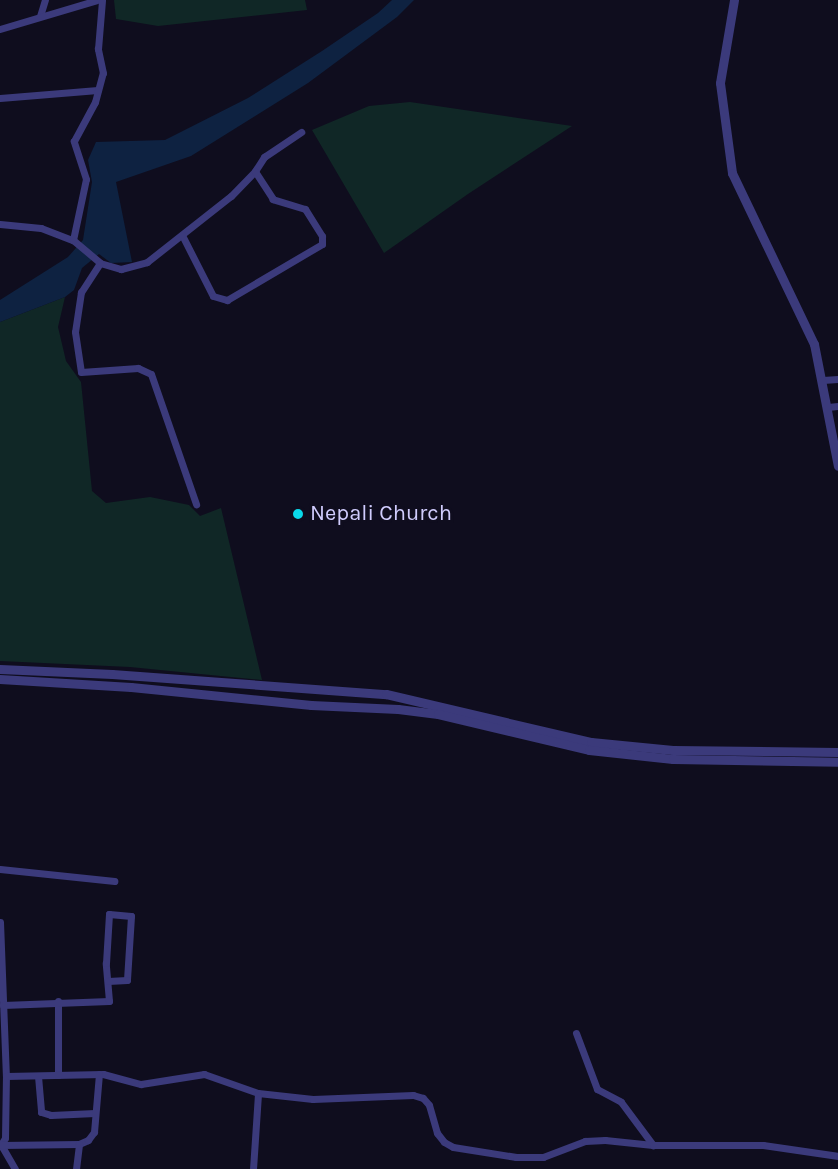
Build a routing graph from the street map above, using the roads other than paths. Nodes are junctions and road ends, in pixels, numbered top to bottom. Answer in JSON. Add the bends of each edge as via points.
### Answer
{"nodes":[{"id":1,"x":45,"y":0,"type":"edge"},
{"id":2,"x":97,"y":0,"type":"edge"},
{"id":3,"x":102,"y":0,"type":"edge"},
{"id":4,"x":734,"y":0,"type":"edge"},
{"id":5,"x":40,"y":16,"type":"junction"},
{"id":6,"x":0,"y":29,"type":"edge"},
{"id":7,"x":98,"y":90,"type":"junction"},
{"id":8,"x":0,"y":98,"type":"edge"},
{"id":9,"x":301,"y":132,"type":"dead end"},
{"id":10,"x":255,"y":171,"type":"junction"},
{"id":11,"x":0,"y":224,"type":"edge"},
{"id":12,"x":182,"y":236,"type":"junction"},
{"id":13,"x":73,"y":240,"type":"junction"},
{"id":14,"x":100,"y":263,"type":"junction"},
{"id":15,"x":838,"y":379,"type":"edge"},
{"id":16,"x":823,"y":380,"type":"junction"},
{"id":17,"x":833,"y":406,"type":"edge"},
{"id":18,"x":838,"y":466,"type":"edge"},
{"id":19,"x":196,"y":504,"type":"dead end"},
{"id":20,"x":0,"y":669,"type":"edge"},
{"id":21,"x":0,"y":679,"type":"edge"},
{"id":22,"x":838,"y":752,"type":"edge"},
{"id":23,"x":838,"y":762,"type":"edge"},
{"id":24,"x":0,"y":869,"type":"edge"},
{"id":25,"x":114,"y":881,"type":"dead end"},
{"id":26,"x":0,"y":922,"type":"edge"},
{"id":27,"x":1,"y":945,"type":"edge"},
{"id":28,"x":108,"y":981,"type":"junction"},
{"id":29,"x":58,"y":1001,"type":"junction"},
{"id":30,"x":3,"y":1005,"type":"junction"},
{"id":31,"x":576,"y":1034,"type":"dead end"},
{"id":32,"x":99,"y":1074,"type":"junction"},
{"id":33,"x":58,"y":1075,"type":"junction"},
{"id":34,"x":6,"y":1076,"type":"junction"},
{"id":35,"x":38,"y":1076,"type":"junction"},
{"id":36,"x":258,"y":1093,"type":"junction"},
{"id":37,"x":95,"y":1113,"type":"junction"},
{"id":38,"x":79,"y":1144,"type":"junction"},
{"id":39,"x":1,"y":1145,"type":"edge"},
{"id":40,"x":653,"y":1145,"type":"junction"},
{"id":41,"x":838,"y":1156,"type":"edge"},
{"id":42,"x":15,"y":1169,"type":"edge"},
{"id":43,"x":76,"y":1169,"type":"edge"},
{"id":44,"x":253,"y":1169,"type":"edge"}],
"edges":[{"from":1,"to":5,"type":"street"},
{"from":2,"to":5,"type":"street"},
{"from":3,"to":7,"type":"street","via":[[98,49],[103,73]]},
{"from":4,"to":16,"type":"street","via":[[720,83],[732,173],[814,344]]},
{"from":5,"to":6,"type":"street"},
{"from":7,"to":8,"type":"street"},
{"from":7,"to":13,"type":"street","via":[[74,141],[86,179]]},
{"from":9,"to":10,"type":"street","via":[[264,157]]},
{"from":10,"to":12,"type":"street"},
{"from":10,"to":12,"type":"street","via":[[273,199],[305,209],[322,236],[322,244],[227,300],[213,296]]},
{"from":11,"to":13,"type":"street","via":[[41,228]]},
{"from":12,"to":14,"type":"street","via":[[147,262],[120,269]]},
{"from":13,"to":14,"type":"street"},
{"from":14,"to":19,"type":"street","via":[[81,292],[75,332],[81,372],[138,368],[151,374]]},
{"from":15,"to":16,"type":"street"},
{"from":16,"to":17,"type":"street"},
{"from":17,"to":18,"type":"street"},
{"from":20,"to":22,"type":"street","via":[[386,694],[591,742],[673,750]]},
{"from":21,"to":23,"type":"street","via":[[398,709],[438,714],[589,750],[673,759]]},
{"from":24,"to":25,"type":"street"},
{"from":26,"to":27,"type":"street"},
{"from":27,"to":30,"type":"street"},
{"from":28,"to":28,"type":"street","via":[[109,914],[131,916],[127,980]]},
{"from":28,"to":29,"type":"street","via":[[109,1001]]},
{"from":29,"to":30,"type":"street"},
{"from":29,"to":33,"type":"street"},
{"from":30,"to":34,"type":"street"},
{"from":31,"to":40,"type":"street","via":[[597,1089],[621,1102]]},
{"from":32,"to":33,"type":"street"},
{"from":32,"to":36,"type":"street","via":[[141,1083],[204,1074]]},
{"from":32,"to":37,"type":"street"},
{"from":33,"to":35,"type":"street"},
{"from":34,"to":35,"type":"street"},
{"from":34,"to":39,"type":"street","via":[[5,1138]]},
{"from":35,"to":37,"type":"street","via":[[40,1112]]},
{"from":36,"to":40,"type":"street","via":[[313,1099],[413,1095],[429,1104],[444,1142],[453,1147],[516,1157],[543,1157],[585,1141]]},
{"from":36,"to":44,"type":"street"},
{"from":37,"to":38,"type":"street","via":[[94,1132]]},
{"from":38,"to":39,"type":"street"},
{"from":38,"to":43,"type":"street"},
{"from":39,"to":42,"type":"street"},
{"from":40,"to":41,"type":"street","via":[[763,1145]]}]}
